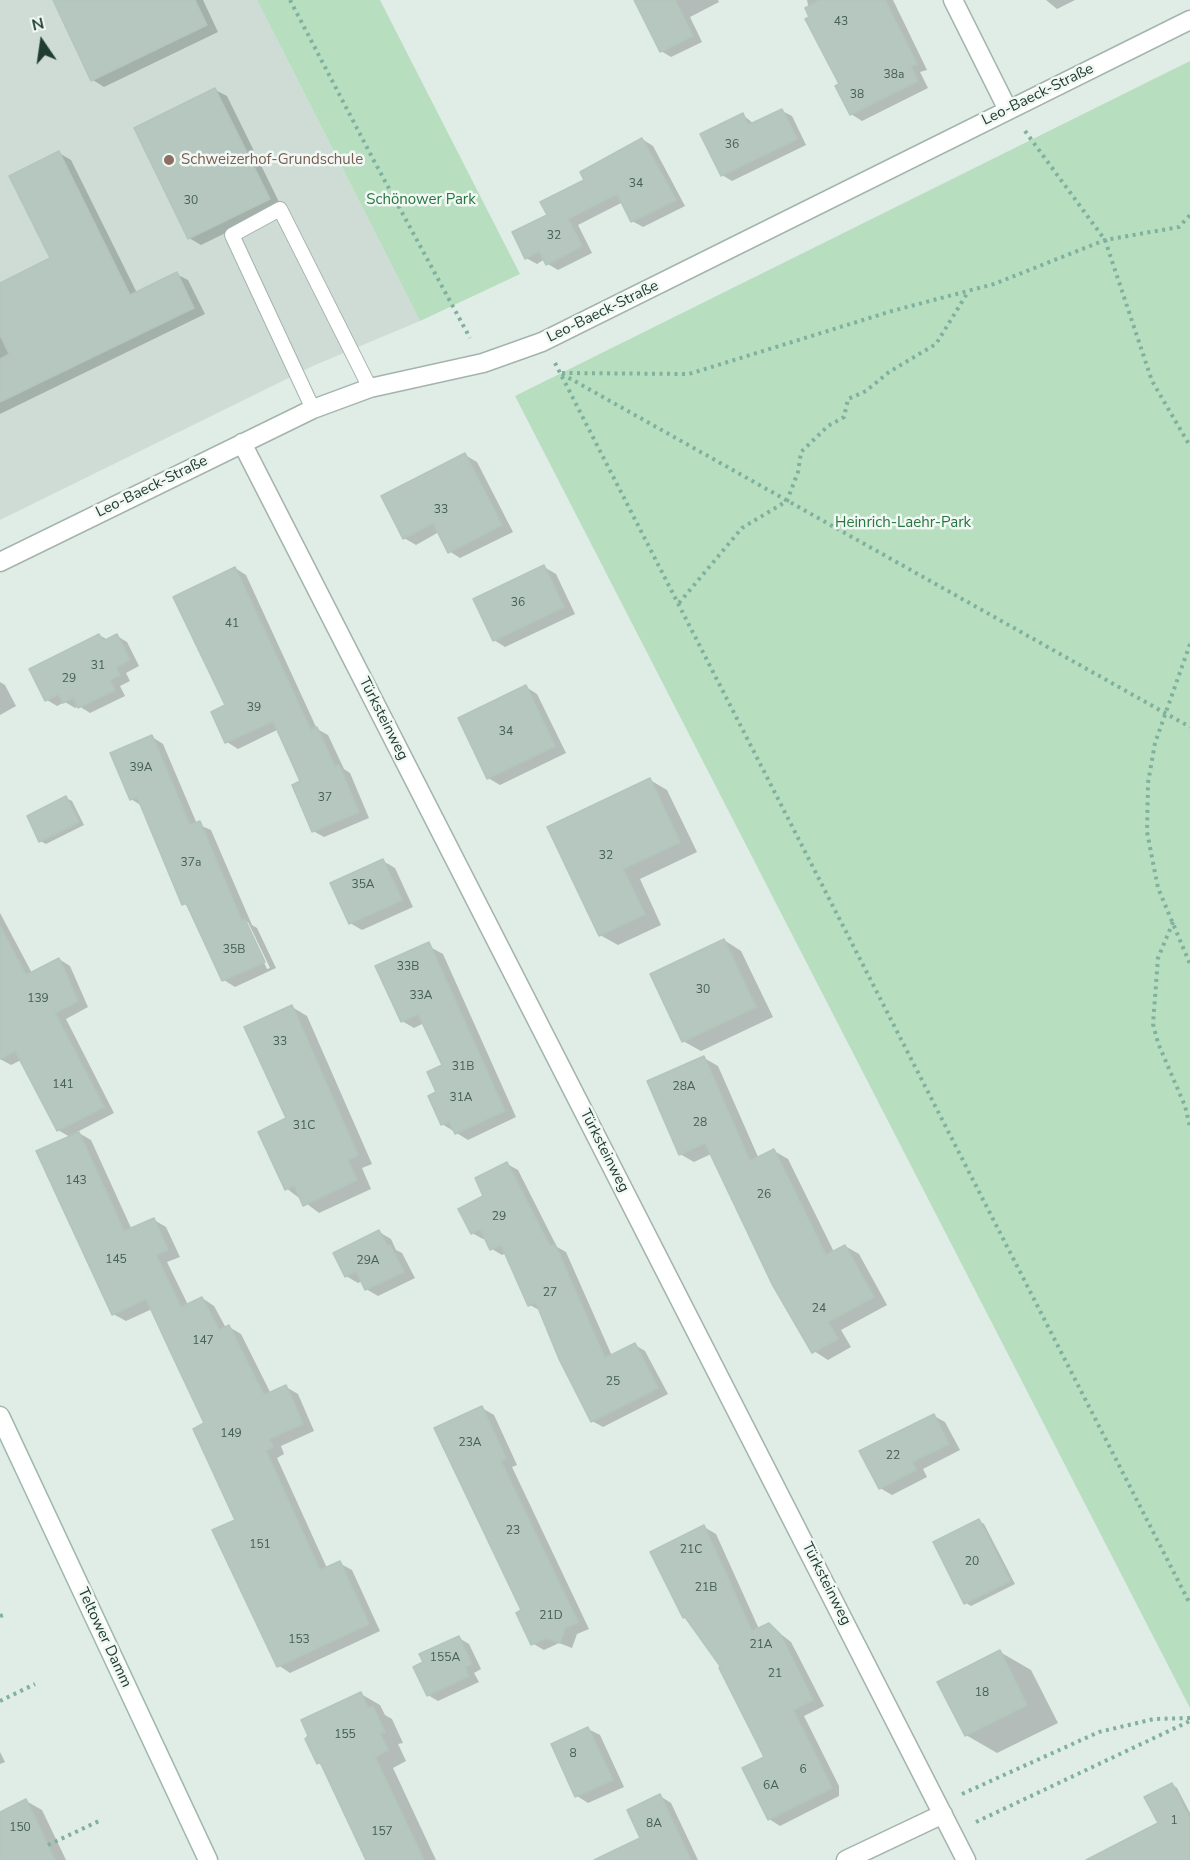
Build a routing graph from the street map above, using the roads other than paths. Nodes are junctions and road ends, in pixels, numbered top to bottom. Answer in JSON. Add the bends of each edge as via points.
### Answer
{"nodes":[{"id":1,"x":953,"y":0,"type":"edge"},
{"id":2,"x":1190,"y":20,"type":"edge"},
{"id":3,"x":1008,"y":110,"type":"junction"},
{"id":4,"x":370,"y":388,"type":"junction"},
{"id":5,"x":313,"y":408,"type":"junction"},
{"id":6,"x":242,"y":443,"type":"junction"},
{"id":7,"x":0,"y":562,"type":"edge"},
{"id":8,"x":0,"y":1416,"type":"edge"},
{"id":9,"x":943,"y":1814,"type":"junction"},
{"id":10,"x":208,"y":1860,"type":"edge"},
{"id":11,"x":846,"y":1860,"type":"edge"},
{"id":12,"x":966,"y":1860,"type":"edge"}],
"edges":[{"from":1,"to":3,"type":"street"},
{"from":2,"to":3,"type":"street","name":"Leo-Baeck-Straße"},
{"from":3,"to":4,"type":"street","name":"Leo-Baeck-Straße","via":[[542,342],[483,363]]},
{"from":4,"to":5,"type":"street","name":"Leo-Baeck-Straße"},
{"from":4,"to":5,"type":"lane","via":[[280,209],[232,235]]},
{"from":5,"to":6,"type":"street","name":"Leo-Baeck-Straße"},
{"from":6,"to":7,"type":"street","name":"Leo-Baeck-Straße"},
{"from":6,"to":9,"type":"street","name":"Türksteinweg"},
{"from":8,"to":10,"type":"street","name":"Teltower Damm"},
{"from":9,"to":11,"type":"street"},
{"from":9,"to":12,"type":"street","name":"Türksteinweg"}]}
